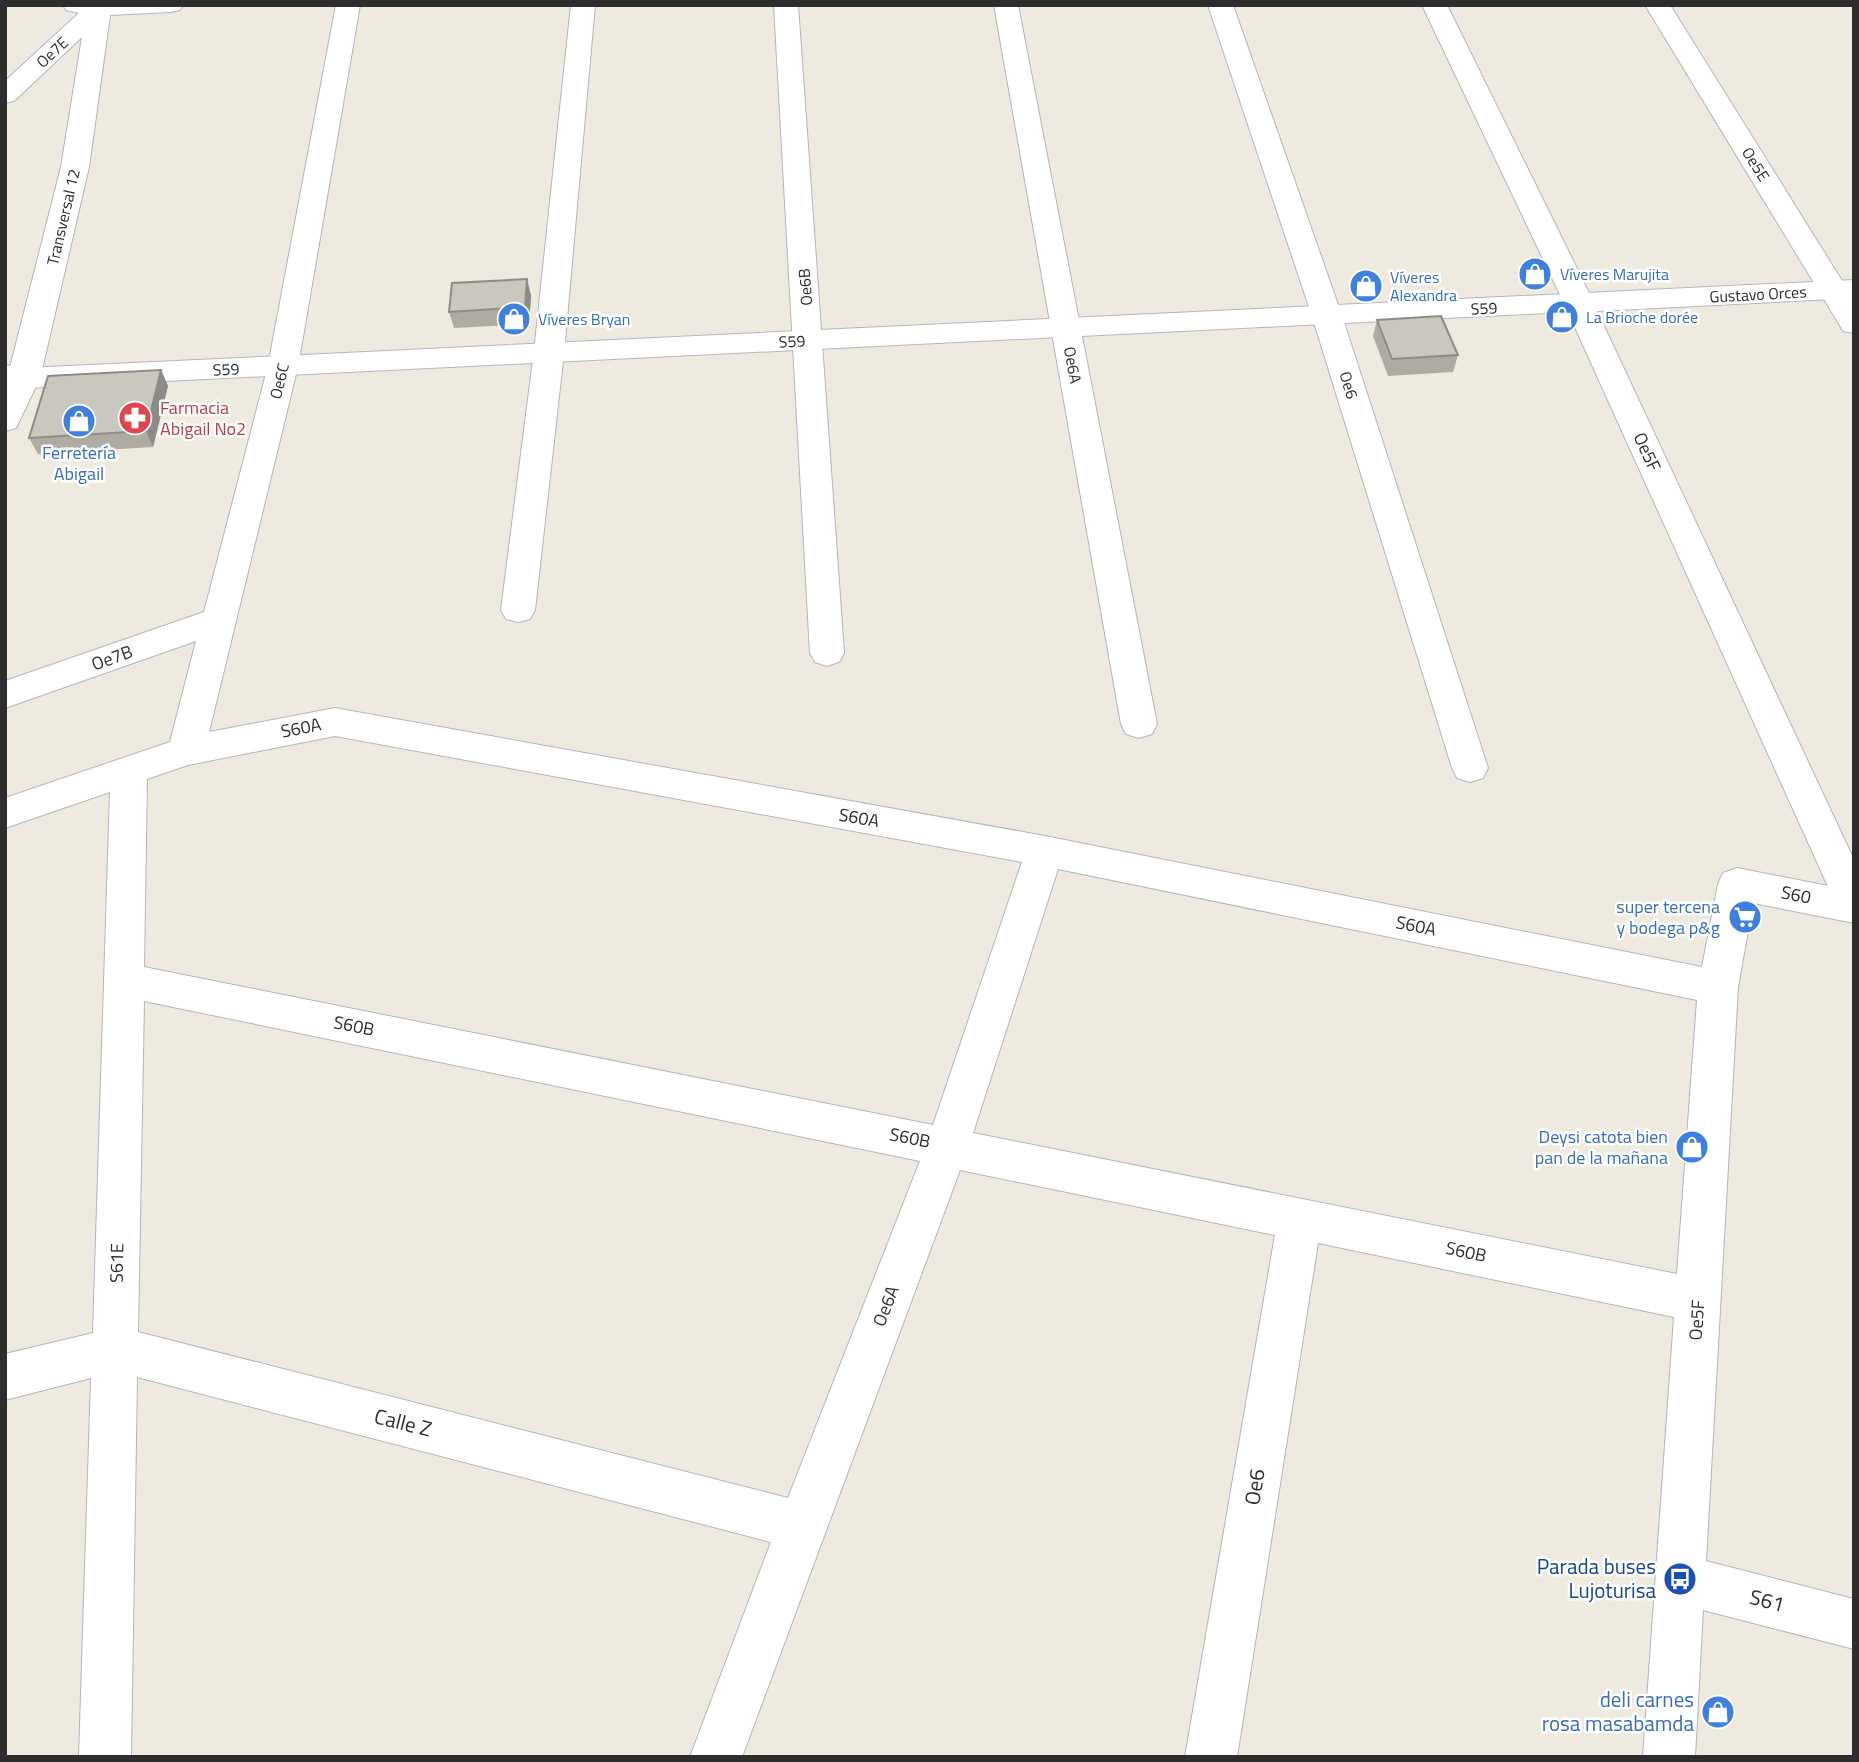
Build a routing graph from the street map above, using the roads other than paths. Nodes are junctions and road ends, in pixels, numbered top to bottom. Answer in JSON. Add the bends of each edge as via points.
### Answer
{"nodes":[{"id":1,"x":172,"y":5,"type":"edge"},
{"id":2,"x":348,"y":5,"type":"edge"},
{"id":3,"x":583,"y":5,"type":"edge"},
{"id":4,"x":786,"y":5,"type":"edge"},
{"id":5,"x":1006,"y":5,"type":"edge"},
{"id":6,"x":1220,"y":5,"type":"edge"},
{"id":7,"x":1434,"y":5,"type":"edge"},
{"id":8,"x":1657,"y":5,"type":"edge"},
{"id":9,"x":86,"y":7,"type":"edge"},
{"id":10,"x":5,"y":95,"type":"edge"},
{"id":11,"x":1844,"y":289,"type":"edge"},
{"id":12,"x":1579,"y":303,"type":"junction"},
{"id":13,"x":1327,"y":316,"type":"junction"},
{"id":14,"x":1854,"y":324,"type":"edge"},
{"id":15,"x":1067,"y":328,"type":"junction"},
{"id":16,"x":808,"y":340,"type":"junction"},
{"id":17,"x":550,"y":352,"type":"junction"},
{"id":18,"x":284,"y":366,"type":"junction"},
{"id":19,"x":12,"y":382,"type":"edge"},
{"id":20,"x":5,"y":421,"type":"edge"},
{"id":21,"x":518,"y":610,"type":"dead end"},
{"id":22,"x":218,"y":620,"type":"junction"},
{"id":23,"x":827,"y":653,"type":"dead end"},
{"id":24,"x":5,"y":695,"type":"edge"},
{"id":25,"x":1139,"y":724,"type":"dead end"},
{"id":26,"x":186,"y":751,"type":"junction"},
{"id":27,"x":1469,"y":768,"type":"dead end"},
{"id":28,"x":129,"y":769,"type":"junction"},
{"id":29,"x":5,"y":813,"type":"edge"},
{"id":30,"x":1045,"y":852,"type":"junction"},
{"id":31,"x":1737,"y":884,"type":"joint"},
{"id":32,"x":1854,"y":905,"type":"edge"},
{"id":33,"x":122,"y":980,"type":"junction"},
{"id":34,"x":1718,"y":987,"type":"junction"},
{"id":35,"x":948,"y":1145,"type":"junction"},
{"id":36,"x":1300,"y":1218,"type":"junction"},
{"id":37,"x":1698,"y":1300,"type":"junction"},
{"id":38,"x":116,"y":1349,"type":"junction"},
{"id":39,"x":5,"y":1377,"type":"edge"},
{"id":40,"x":801,"y":1525,"type":"junction"},
{"id":41,"x":1680,"y":1578,"type":"junction"},
{"id":42,"x":1854,"y":1624,"type":"edge"},
{"id":43,"x":105,"y":1757,"type":"edge"},
{"id":44,"x":716,"y":1757,"type":"edge"},
{"id":45,"x":1211,"y":1757,"type":"edge"},
{"id":46,"x":1669,"y":1757,"type":"edge"}],
"edges":[{"from":1,"to":9,"type":"street"},
{"from":2,"to":18,"type":"street","name":"Oe6C"},
{"from":3,"to":17,"type":"street"},
{"from":4,"to":16,"type":"street","name":"Oe6B"},
{"from":5,"to":15,"type":"street","name":"Oe6A"},
{"from":6,"to":13,"type":"street","name":"Oe6"},
{"from":7,"to":12,"type":"street","name":"Oe5F"},
{"from":8,"to":11,"type":"street","name":"Oe5E"},
{"from":9,"to":10,"type":"street","name":"Oe7E"},
{"from":9,"to":19,"type":"street","name":"Transversal 12","via":[[75,167]]},
{"from":11,"to":12,"type":"street","name":"Gustavo Orces"},
{"from":11,"to":14,"type":"street","name":"Oe5E"},
{"from":12,"to":13,"type":"street","name":"S59"},
{"from":12,"to":32,"type":"street","name":"Oe5F"},
{"from":13,"to":15,"type":"street","name":"S59"},
{"from":13,"to":27,"type":"street","name":"Oe6"},
{"from":15,"to":16,"type":"street","name":"S59"},
{"from":15,"to":25,"type":"street","name":"Oe6A"},
{"from":16,"to":17,"type":"street","name":"S59"},
{"from":16,"to":23,"type":"street","name":"Oe6B"},
{"from":17,"to":18,"type":"street","name":"S59"},
{"from":17,"to":21,"type":"street"},
{"from":18,"to":19,"type":"street","name":"S59"},
{"from":18,"to":22,"type":"street","name":"Oe6C"},
{"from":19,"to":20,"type":"street","name":"Transversal 12"},
{"from":22,"to":24,"type":"street","name":"Oe7B"},
{"from":22,"to":26,"type":"street","name":"Oe6C"},
{"from":26,"to":28,"type":"street","name":"S60A"},
{"from":26,"to":30,"type":"street","name":"S60A","via":[[335,722]]},
{"from":28,"to":29,"type":"street","name":"S60A"},
{"from":28,"to":33,"type":"street","name":"S61E"},
{"from":30,"to":34,"type":"street","name":"S60A"},
{"from":30,"to":35,"type":"street","name":"Oe6A"},
{"from":31,"to":32,"type":"street","name":"S60"},
{"from":31,"to":34,"type":"street","name":"Oe5F"},
{"from":33,"to":35,"type":"street","name":"S60B"},
{"from":33,"to":38,"type":"street","name":"S61E"},
{"from":34,"to":37,"type":"street","name":"Oe5F"},
{"from":35,"to":36,"type":"street","name":"S60B"},
{"from":35,"to":40,"type":"street","name":"Oe6A"},
{"from":36,"to":37,"type":"street","name":"S60B"},
{"from":36,"to":45,"type":"street","name":"Oe6"},
{"from":37,"to":41,"type":"street","name":"Oe5F"},
{"from":38,"to":39,"type":"street","name":"Calle Z"},
{"from":38,"to":40,"type":"street","name":"Calle Z"},
{"from":38,"to":43,"type":"street","name":"S61E"},
{"from":40,"to":44,"type":"street","name":"Oe6A"},
{"from":41,"to":42,"type":"street","name":"S61"},
{"from":41,"to":46,"type":"street","name":"Oe5F"}]}
